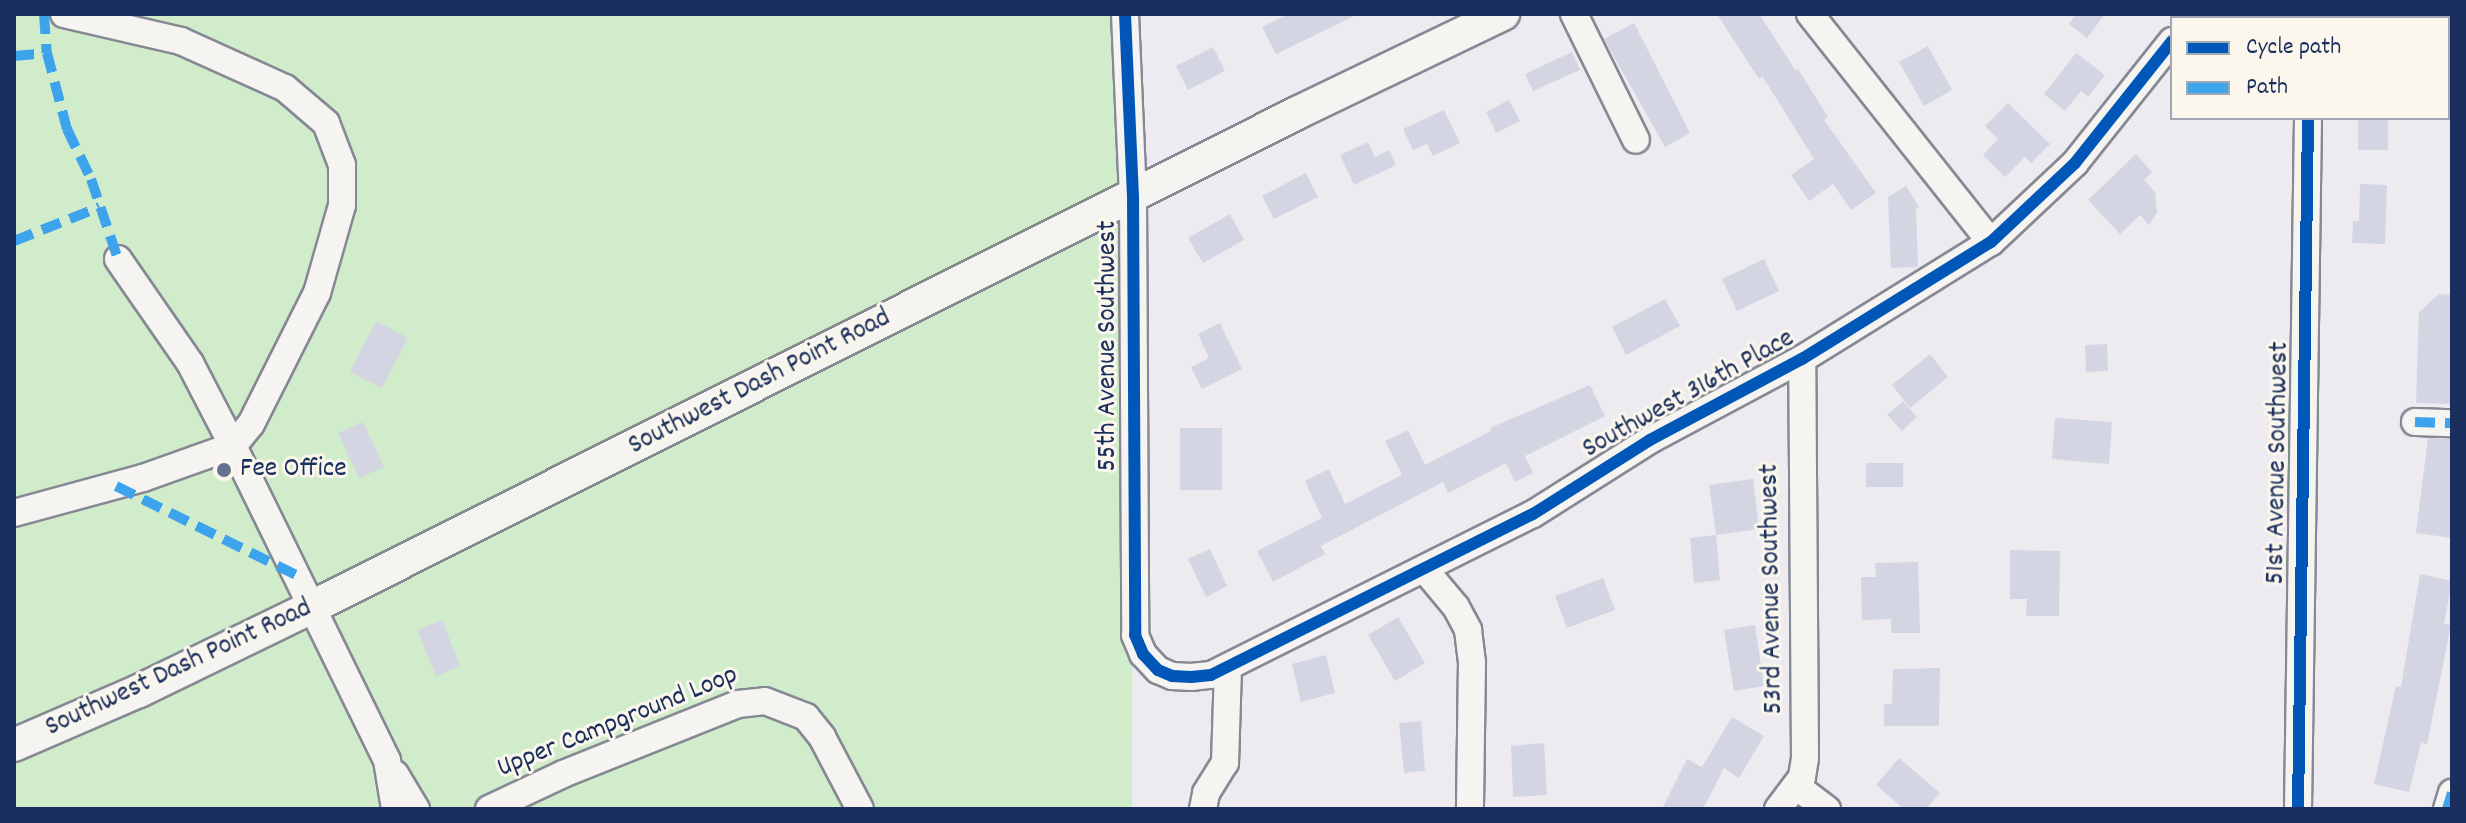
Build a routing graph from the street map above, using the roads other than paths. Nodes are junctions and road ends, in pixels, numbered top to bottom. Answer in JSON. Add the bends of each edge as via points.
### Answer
{"nodes":[{"id":1,"x":64,"y":14,"type":"edge"},
{"id":2,"x":1125,"y":14,"type":"edge"},
{"id":3,"x":1503,"y":14,"type":"edge"},
{"id":4,"x":1574,"y":14,"type":"edge"},
{"id":5,"x":1810,"y":14,"type":"edge"},
{"id":6,"x":2170,"y":44,"type":"edge"},
{"id":7,"x":2308,"y":120,"type":"edge"},
{"id":8,"x":1636,"y":140,"type":"dead end"},
{"id":9,"x":1133,"y":196,"type":"junction"},
{"id":10,"x":1991,"y":242,"type":"junction"},
{"id":11,"x":118,"y":259,"type":"dead end"},
{"id":12,"x":1802,"y":359,"type":"junction"},
{"id":13,"x":2415,"y":422,"type":"dead end"},
{"id":14,"x":2452,"y":423,"type":"edge"},
{"id":15,"x":233,"y":446,"type":"junction"},
{"id":16,"x":14,"y":513,"type":"edge"},
{"id":17,"x":1425,"y":570,"type":"junction"},
{"id":18,"x":312,"y":607,"type":"junction"},
{"id":19,"x":1228,"y":667,"type":"junction"},
{"id":20,"x":1158,"y":670,"type":"joint"},
{"id":21,"x":14,"y":745,"type":"edge"},
{"id":22,"x":387,"y":760,"type":"junction"},
{"id":23,"x":1796,"y":786,"type":"junction"},
{"id":24,"x":2452,"y":793,"type":"edge"},
{"id":25,"x":494,"y":808,"type":"edge"},
{"id":26,"x":395,"y":809,"type":"edge"},
{"id":27,"x":416,"y":809,"type":"edge"},
{"id":28,"x":860,"y":809,"type":"edge"},
{"id":29,"x":1203,"y":809,"type":"edge"},
{"id":30,"x":1470,"y":809,"type":"edge"},
{"id":31,"x":1778,"y":809,"type":"edge"},
{"id":32,"x":1827,"y":809,"type":"edge"},
{"id":33,"x":2298,"y":809,"type":"edge"},
{"id":34,"x":2447,"y":809,"type":"edge"}],
"edges":[{"from":1,"to":15,"type":"street","via":[[181,41],[223,58],[285,88],[326,123],[342,165],[342,205],[317,293],[251,424]]},
{"from":2,"to":9,"type":"street","name":"55th Avenue Southwest"},
{"from":3,"to":9,"type":"main road","name":"Southwest Dash Point Road"},
{"from":4,"to":8,"type":"street"},
{"from":5,"to":10,"type":"street"},
{"from":6,"to":10,"type":"street","name":"Southwest 316th Place","via":[[2075,163]]},
{"from":7,"to":33,"type":"street","name":"51st Avenue Southwest"},
{"from":9,"to":18,"type":"main road","name":"Southwest Dash Point Road"},
{"from":9,"to":20,"type":"street","name":"55th Avenue Southwest","via":[[1133,609],[1135,635]]},
{"from":10,"to":12,"type":"street","name":"Southwest 316th Place"},
{"from":11,"to":15,"type":"street","via":[[190,363]]},
{"from":12,"to":17,"type":"street","name":"Southwest 316th Place"},
{"from":12,"to":23,"type":"street","name":"53rd Avenue Southwest","via":[[1807,718],[1805,758]]},
{"from":13,"to":14,"type":"street"},
{"from":15,"to":16,"type":"street","via":[[143,478]]},
{"from":15,"to":18,"type":"street"},
{"from":17,"to":19,"type":"street","name":"Southwest 316th Place"},
{"from":17,"to":30,"type":"street","via":[[1468,630]]},
{"from":18,"to":21,"type":"main road","name":"Southwest Dash Point Road"},
{"from":18,"to":22,"type":"street"},
{"from":19,"to":20,"type":"street","name":"Southwest 316th Place","via":[[1191,677]]},
{"from":19,"to":29,"type":"street","via":[[1225,763],[1206,793]]},
{"from":22,"to":26,"type":"street"},
{"from":22,"to":27,"type":"street"},
{"from":23,"to":31,"type":"street","name":"53rd Avenue Southwest"},
{"from":23,"to":32,"type":"street"},
{"from":24,"to":34,"type":"street"},
{"from":25,"to":28,"type":"street","name":"Upper Campground Loop","via":[[563,774],[738,704],[765,701],[806,717]]}]}
